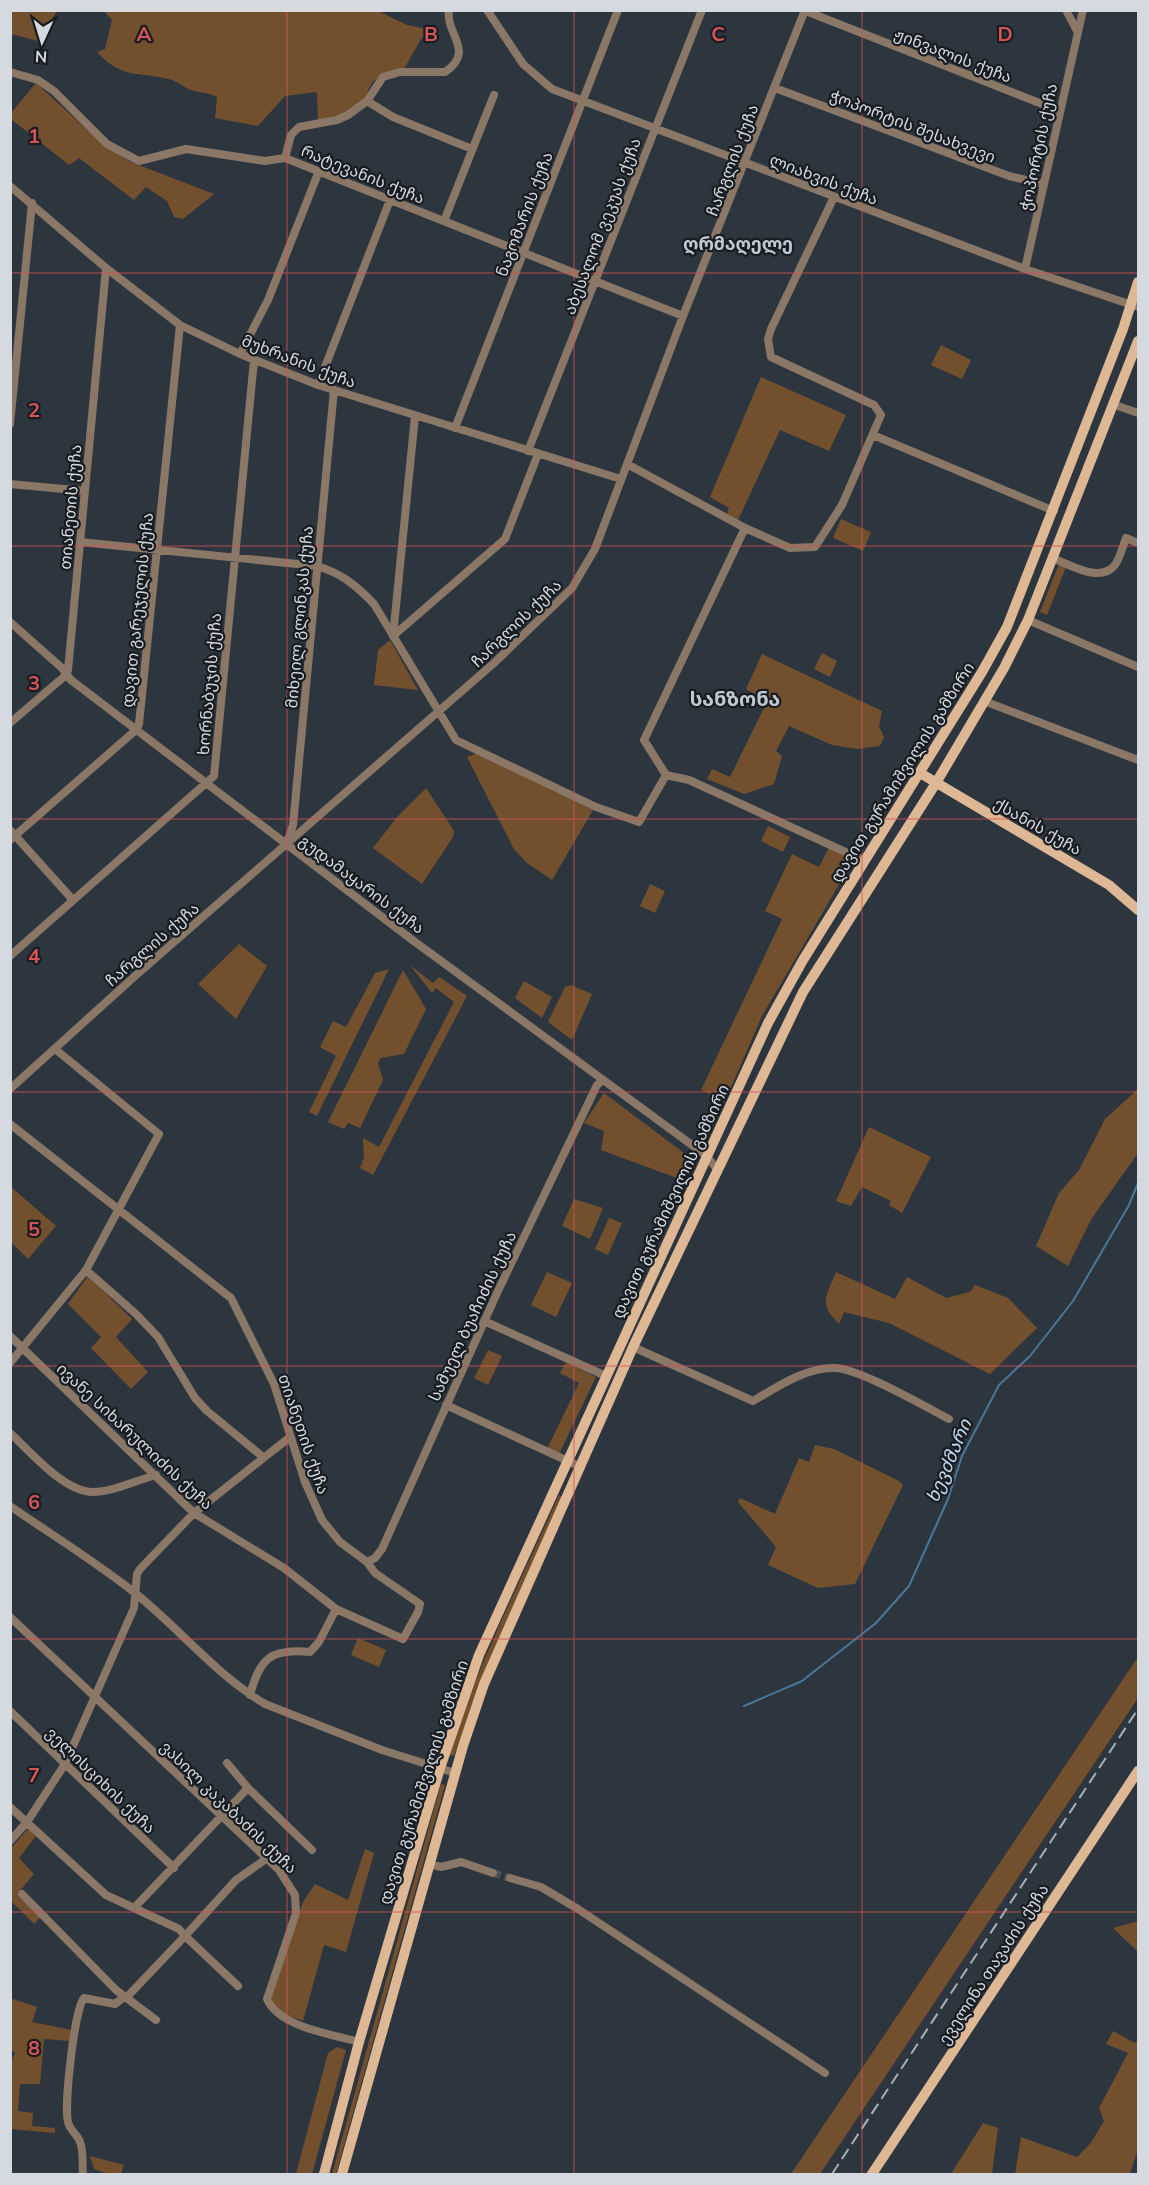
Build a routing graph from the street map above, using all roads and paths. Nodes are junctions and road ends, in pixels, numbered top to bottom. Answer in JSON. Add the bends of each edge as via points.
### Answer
{"nodes":[{"id":1,"x":449,"y":10,"type":"edge"},
{"id":2,"x":487,"y":10,"type":"edge"},
{"id":3,"x":618,"y":10,"type":"edge"},
{"id":4,"x":702,"y":10,"type":"edge"},
{"id":5,"x":1066,"y":10,"type":"edge"},
{"id":6,"x":1083,"y":10,"type":"edge"},
{"id":7,"x":804,"y":11,"type":"edge"},
{"id":8,"x":1077,"y":31,"type":"junction"},
{"id":9,"x":10,"y":72,"type":"edge"},
{"id":10,"x":775,"y":88,"type":"junction"},
{"id":11,"x":494,"y":95,"type":"dead end"},
{"id":12,"x":583,"y":100,"type":"junction"},
{"id":13,"x":366,"y":101,"type":"junction"},
{"id":14,"x":1059,"y":111,"type":"junction"},
{"id":15,"x":655,"y":128,"type":"junction"},
{"id":16,"x":472,"y":149,"type":"junction"},
{"id":17,"x":285,"y":158,"type":"junction"},
{"id":18,"x":746,"y":164,"type":"junction"},
{"id":19,"x":319,"y":171,"type":"junction"},
{"id":20,"x":1043,"y":184,"type":"junction"},
{"id":21,"x":10,"y":186,"type":"edge"},
{"id":22,"x":834,"y":197,"type":"junction"},
{"id":23,"x":390,"y":200,"type":"junction"},
{"id":24,"x":32,"y":204,"type":"junction"},
{"id":25,"x":444,"y":221,"type":"junction"},
{"id":26,"x":523,"y":253,"type":"junction"},
{"id":27,"x":106,"y":268,"type":"junction"},
{"id":28,"x":1025,"y":269,"type":"junction"},
{"id":29,"x":595,"y":281,"type":"junction"},
{"id":30,"x":1138,"y":282,"type":"edge"},
{"id":31,"x":1135,"y":306,"type":"edge"},
{"id":32,"x":683,"y":316,"type":"junction"},
{"id":33,"x":180,"y":325,"type":"junction"},
{"id":34,"x":1138,"y":341,"type":"edge"},
{"id":35,"x":240,"y":354,"type":"junction"},
{"id":36,"x":254,"y":360,"type":"junction"},
{"id":37,"x":318,"y":385,"type":"junction"},
{"id":38,"x":334,"y":390,"type":"junction"},
{"id":39,"x":1112,"y":405,"type":"junction"},
{"id":40,"x":1138,"y":413,"type":"edge"},
{"id":41,"x":415,"y":416,"type":"junction"},
{"id":42,"x":10,"y":424,"type":"edge"},
{"id":43,"x":455,"y":428,"type":"junction"},
{"id":44,"x":873,"y":435,"type":"junction"},
{"id":45,"x":528,"y":451,"type":"junction"},
{"id":46,"x":538,"y":454,"type":"junction"},
{"id":47,"x":627,"y":464,"type":"junction"},
{"id":48,"x":621,"y":479,"type":"junction"},
{"id":49,"x":10,"y":484,"type":"edge"},
{"id":50,"x":85,"y":491,"type":"junction"},
{"id":51,"x":1054,"y":511,"type":"junction"},
{"id":52,"x":745,"y":528,"type":"junction"},
{"id":53,"x":80,"y":542,"type":"junction"},
{"id":54,"x":1138,"y":543,"type":"edge"},
{"id":55,"x":157,"y":550,"type":"junction"},
{"id":56,"x":235,"y":557,"type":"junction"},
{"id":57,"x":1052,"y":558,"type":"junction"},
{"id":58,"x":317,"y":566,"type":"junction"},
{"id":59,"x":1018,"y":602,"type":"junction"},
{"id":60,"x":1032,"y":609,"type":"junction"},
{"id":61,"x":10,"y":622,"type":"edge"},
{"id":62,"x":1008,"y":624,"type":"junction"},
{"id":63,"x":1026,"y":625,"type":"junction"},
{"id":64,"x":393,"y":636,"type":"junction"},
{"id":65,"x":1138,"y":667,"type":"edge"},
{"id":66,"x":66,"y":675,"type":"junction"},
{"id":67,"x":984,"y":701,"type":"junction"},
{"id":68,"x":438,"y":712,"type":"junction"},
{"id":69,"x":10,"y":723,"type":"edge"},
{"id":70,"x":137,"y":729,"type":"junction"},
{"id":71,"x":1138,"y":760,"type":"edge"},
{"id":72,"x":920,"y":773,"type":"junction"},
{"id":73,"x":666,"y":775,"type":"junction"},
{"id":74,"x":208,"y":782,"type":"junction"},
{"id":75,"x":936,"y":783,"type":"junction"},
{"id":76,"x":12,"y":835,"type":"edge"},
{"id":77,"x":286,"y":844,"type":"junction"},
{"id":78,"x":865,"y":861,"type":"junction"},
{"id":79,"x":73,"y":900,"type":"junction"},
{"id":80,"x":1138,"y":910,"type":"edge"},
{"id":81,"x":10,"y":956,"type":"edge"},
{"id":82,"x":55,"y":1049,"type":"junction"},
{"id":83,"x":603,"y":1080,"type":"junction"},
{"id":84,"x":10,"y":1089,"type":"edge"},
{"id":85,"x":10,"y":1124,"type":"edge"},
{"id":86,"x":706,"y":1156,"type":"junction"},
{"id":87,"x":723,"y":1160,"type":"junction"},
{"id":88,"x":718,"y":1171,"type":"junction"},
{"id":89,"x":117,"y":1210,"type":"junction"},
{"id":90,"x":86,"y":1270,"type":"junction"},
{"id":91,"x":484,"y":1322,"type":"junction"},
{"id":92,"x":10,"y":1336,"type":"edge"},
{"id":93,"x":633,"y":1347,"type":"junction"},
{"id":94,"x":24,"y":1349,"type":"junction"},
{"id":95,"x":10,"y":1363,"type":"edge"},
{"id":96,"x":606,"y":1376,"type":"junction"},
{"id":97,"x":446,"y":1405,"type":"junction"},
{"id":98,"x":949,"y":1419,"type":"dead end"},
{"id":99,"x":10,"y":1433,"type":"edge"},
{"id":100,"x":290,"y":1437,"type":"junction"},
{"id":101,"x":263,"y":1457,"type":"junction"},
{"id":102,"x":566,"y":1461,"type":"junction"},
{"id":103,"x":581,"y":1467,"type":"junction"},
{"id":104,"x":156,"y":1475,"type":"junction"},
{"id":105,"x":10,"y":1506,"type":"edge"},
{"id":106,"x":194,"y":1514,"type":"junction"},
{"id":107,"x":367,"y":1562,"type":"junction"},
{"id":108,"x":136,"y":1594,"type":"junction"},
{"id":109,"x":420,"y":1604,"type":"joint"},
{"id":110,"x":336,"y":1608,"type":"junction"},
{"id":111,"x":10,"y":1617,"type":"edge"},
{"id":112,"x":250,"y":1695,"type":"junction"},
{"id":113,"x":93,"y":1697,"type":"junction"},
{"id":114,"x":10,"y":1712,"type":"edge"},
{"id":115,"x":227,"y":1763,"type":"dead end"},
{"id":116,"x":65,"y":1764,"type":"junction"},
{"id":117,"x":440,"y":1768,"type":"junction"},
{"id":118,"x":1138,"y":1771,"type":"edge"},
{"id":119,"x":455,"y":1773,"type":"junction"},
{"id":120,"x":248,"y":1788,"type":"junction"},
{"id":121,"x":10,"y":1807,"type":"edge"},
{"id":122,"x":222,"y":1816,"type":"junction"},
{"id":123,"x":27,"y":1822,"type":"junction"},
{"id":124,"x":10,"y":1841,"type":"edge"},
{"id":125,"x":312,"y":1850,"type":"dead end"},
{"id":126,"x":266,"y":1859,"type":"junction"},
{"id":127,"x":429,"y":1864,"type":"junction"},
{"id":128,"x":174,"y":1868,"type":"junction"},
{"id":129,"x":493,"y":1873,"type":"tunnel mouth"},
{"id":130,"x":510,"y":1878,"type":"tunnel mouth"},
{"id":131,"x":22,"y":1894,"type":"dead end"},
{"id":132,"x":135,"y":1907,"type":"junction"},
{"id":133,"x":185,"y":1936,"type":"junction"},
{"id":134,"x":238,"y":1986,"type":"dead end"},
{"id":135,"x":125,"y":1997,"type":"junction"},
{"id":136,"x":156,"y":2020,"type":"dead end"},
{"id":137,"x":359,"y":2042,"type":"junction"},
{"id":138,"x":825,"y":2073,"type":"dead end"},
{"id":139,"x":83,"y":2175,"type":"edge"},
{"id":140,"x":324,"y":2175,"type":"edge"},
{"id":141,"x":342,"y":2175,"type":"edge"},
{"id":142,"x":872,"y":2175,"type":"edge"}],
"edges":[{"from":1,"to":13,"type":"street","via":[[448,18],[460,46],[450,69],[383,77]]},
{"from":2,"to":12,"type":"street","name":"ლიახვის ქუჩა","via":[[523,64],[552,88]]},
{"from":3,"to":12,"type":"street","name":"ნაგომარის ქუჩა"},
{"from":4,"to":15,"type":"street","name":"აბესალომ ვეკუას ქუჩა"},
{"from":5,"to":8,"type":"street"},
{"from":6,"to":8,"type":"street","name":"ჭოპორტის ქუჩა"},
{"from":7,"to":10,"type":"street","name":"ჩარგლის ქუჩა"},
{"from":7,"to":14,"type":"street","name":"ჟინვალის ქუჩა"},
{"from":8,"to":14,"type":"street","name":"ჭოპორტის ქუჩა"},
{"from":9,"to":17,"type":"street","name":"რატევანის ქუჩა","via":[[38,80],[54,91],[107,144],[139,161],[186,149],[265,161]]},
{"from":10,"to":18,"type":"street","name":"ჩარგლის ქუჩა"},
{"from":10,"to":20,"type":"street","name":"ჭოპორტის შესახვევი","via":[[1009,176]]},
{"from":11,"to":16,"type":"street"},
{"from":12,"to":15,"type":"street","name":"ლიახვის ქუჩა"},
{"from":12,"to":26,"type":"street","name":"ნაგომარის ქუჩა"},
{"from":13,"to":16,"type":"street","via":[[393,117]]},
{"from":13,"to":17,"type":"street","via":[[337,120],[299,127],[291,135]]},
{"from":14,"to":20,"type":"street","name":"ჭოპორტის ქუჩა"},
{"from":15,"to":18,"type":"street","name":"ლიახვის ქუჩა"},
{"from":15,"to":29,"type":"street","name":"აბესალომ ვეკუას ქუჩა"},
{"from":16,"to":25,"type":"street"},
{"from":17,"to":19,"type":"street","name":"რატევანის ქუჩა"},
{"from":18,"to":22,"type":"street","name":"ლიახვის ქუჩა"},
{"from":18,"to":32,"type":"street","name":"ჩარგლის ქუჩა"},
{"from":19,"to":23,"type":"street","name":"რატევანის ქუჩა"},
{"from":19,"to":35,"type":"street","via":[[267,300]]},
{"from":20,"to":28,"type":"street","name":"ჭოპორტის ქუჩა"},
{"from":21,"to":24,"type":"street","name":"მუხრანის ქუჩა"},
{"from":22,"to":28,"type":"street","name":"ლიახვის ქუჩა"},
{"from":22,"to":44,"type":"street","via":[[768,339],[771,357],[874,405],[881,415]]},
{"from":23,"to":25,"type":"street","name":"რატევანის ქუჩა"},
{"from":23,"to":37,"type":"street"},
{"from":24,"to":27,"type":"street","name":"მუხრანის ქუჩა"},
{"from":24,"to":42,"type":"street"},
{"from":25,"to":26,"type":"street","name":"რატევანის ქუჩა"},
{"from":26,"to":29,"type":"street","name":"რატევანის ქუჩა"},
{"from":26,"to":43,"type":"street","name":"ნაგომარის ქუჩა"},
{"from":27,"to":33,"type":"street","name":"მუხრანის ქუჩა"},
{"from":27,"to":50,"type":"street","name":"თიანეთის ქუჩა"},
{"from":28,"to":31,"type":"street","name":"ლიახვის ქუჩა"},
{"from":29,"to":32,"type":"street","name":"რატევანის ქუჩა"},
{"from":29,"to":45,"type":"street","name":"აბესალომ ვეკუას ქუჩა"},
{"from":30,"to":31,"type":"main road","name":"დავით გურამიშვილის გამზირი"},
{"from":31,"to":51,"type":"main road","name":"დავით გურამიშვილის გამზირი"},
{"from":32,"to":47,"type":"street","name":"ჩარგლის ქუჩა"},
{"from":33,"to":35,"type":"street","name":"მუხრანის ქუჩა"},
{"from":33,"to":55,"type":"street","name":"დავით გარეჯელის ქუჩა"},
{"from":34,"to":39,"type":"main road","name":"დავით გურამიშვილის გამზირი"},
{"from":35,"to":36,"type":"street","name":"მუხრანის ქუჩა"},
{"from":36,"to":37,"type":"street","name":"მუხრანის ქუჩა"},
{"from":36,"to":56,"type":"street","name":"ხორნაბუჯის ქუჩა"},
{"from":37,"to":38,"type":"street","name":"მუხრანის ქუჩა"},
{"from":38,"to":41,"type":"street","name":"მუხრანის ქუჩა"},
{"from":38,"to":58,"type":"street","name":"მიხეილ გლინკას ქუჩა"},
{"from":39,"to":40,"type":"street"},
{"from":39,"to":57,"type":"main road","name":"დავით გურამიშვილის გამზირი"},
{"from":41,"to":43,"type":"street","name":"მუხრანის ქუჩა"},
{"from":41,"to":64,"type":"street"},
{"from":43,"to":45,"type":"street","name":"მუხრანის ქუჩა"},
{"from":44,"to":51,"type":"street"},
{"from":44,"to":52,"type":"street","via":[[842,505],[815,548],[790,548]]},
{"from":45,"to":46,"type":"street","name":"მუხრანის ქუჩა"},
{"from":46,"to":48,"type":"street","name":"მუხრანის ქუჩა"},
{"from":46,"to":64,"type":"street","via":[[506,539]]},
{"from":47,"to":48,"type":"street","name":"ჩარგლის ქუჩა"},
{"from":47,"to":52,"type":"street"},
{"from":48,"to":68,"type":"street","name":"ჩარგლის ქუჩა","via":[[595,549],[572,588]]},
{"from":49,"to":50,"type":"street"},
{"from":50,"to":53,"type":"street","name":"თიანეთის ქუჩა"},
{"from":51,"to":59,"type":"main road","name":"დავით გურამიშვილის გამზირი"},
{"from":52,"to":73,"type":"street","via":[[644,740]]},
{"from":53,"to":55,"type":"street"},
{"from":53,"to":66,"type":"street","name":"თიანეთის ქუჩა"},
{"from":54,"to":57,"type":"street","via":[[1126,538],[1114,565],[1094,574]]},
{"from":55,"to":56,"type":"street"},
{"from":55,"to":70,"type":"street","name":"დავით გარეჯელის ქუჩა"},
{"from":56,"to":58,"type":"street"},
{"from":56,"to":74,"type":"street","name":"ხორნაბუჯის ქუჩა","via":[[214,776]]},
{"from":57,"to":60,"type":"main road","name":"დავით გურამიშვილის გამზირი"},
{"from":58,"to":64,"type":"street","via":[[356,585],[374,604]]},
{"from":58,"to":77,"type":"street","name":"მიხეილ გლინკას ქუჩა","via":[[293,825]]},
{"from":59,"to":60,"type":"main road","via":[[1023,610]]},
{"from":59,"to":62,"type":"main road","name":"დავით გურამიშვილის გამზირი"},
{"from":60,"to":63,"type":"main road","name":"დავით გურამიშვილის გამზირი"},
{"from":61,"to":66,"type":"street","name":"გუდამაყარის ქუჩა"},
{"from":62,"to":63,"type":"main road"},
{"from":62,"to":72,"type":"main road","name":"დავით გურამიშვილის გამზირი"},
{"from":63,"to":65,"type":"street"},
{"from":63,"to":67,"type":"main road","name":"დავით გურამიშვილის გამზირი"},
{"from":64,"to":68,"type":"street"},
{"from":66,"to":69,"type":"street"},
{"from":66,"to":70,"type":"street","name":"გუდამაყარის ქუჩა"},
{"from":67,"to":71,"type":"street"},
{"from":67,"to":75,"type":"main road","name":"დავით გურამიშვილის გამზირი"},
{"from":68,"to":73,"type":"street","via":[[456,740],[596,807],[639,822]]},
{"from":68,"to":77,"type":"street","name":"ჩარგლის ქუჩა"},
{"from":70,"to":74,"type":"street","name":"გუდამაყარის ქუჩა"},
{"from":70,"to":76,"type":"street","name":"დავით გარეჯელის ქუჩა"},
{"from":72,"to":75,"type":"main road","name":"ქსანის ქუჩა"},
{"from":72,"to":78,"type":"main road","name":"დავით გურამიშვილის გამზირი"},
{"from":73,"to":78,"type":"street","via":[[696,783]]},
{"from":74,"to":77,"type":"street","name":"გუდამაყარის ქუჩა"},
{"from":74,"to":79,"type":"street"},
{"from":75,"to":80,"type":"main road","name":"ქსანის ქუჩა","via":[[1109,885]]},
{"from":75,"to":87,"type":"main road","name":"დავით გურამიშვილის გამზირი","via":[[808,983]]},
{"from":76,"to":79,"type":"street"},
{"from":77,"to":82,"type":"street","name":"ჩარგლის ქუჩა"},
{"from":77,"to":83,"type":"street","name":"გუდამაყარის ქუჩა"},
{"from":78,"to":86,"type":"main road","name":"დავით გურამიშვილის გამზირი","via":[[782,998]]},
{"from":79,"to":81,"type":"street"},
{"from":82,"to":84,"type":"street","name":"ჩარგლის ქუჩა"},
{"from":82,"to":89,"type":"street","via":[[159,1134]]},
{"from":83,"to":86,"type":"street","name":"გუდამაყარის ქუჩა"},
{"from":83,"to":91,"type":"street","name":"სამუელ ბუაჩიძის ქუჩა","via":[[554,1171]]},
{"from":85,"to":89,"type":"street","name":"თიანეთის ქუჩა"},
{"from":86,"to":87,"type":"street"},
{"from":86,"to":88,"type":"street"},
{"from":86,"to":96,"type":"main road","name":"დავით გურამიშვილის გამზირი"},
{"from":87,"to":88,"type":"main road","name":"დავით გურამიშვილის გამზირი"},
{"from":88,"to":93,"type":"main road","name":"დავით გურამიშვილის გამზირი"},
{"from":89,"to":90,"type":"street"},
{"from":89,"to":100,"type":"street","name":"თიანეთის ქუჩა","via":[[231,1298],[274,1384]]},
{"from":90,"to":94,"type":"street"},
{"from":90,"to":101,"type":"street","via":[[158,1337],[207,1411]]},
{"from":91,"to":96,"type":"street"},
{"from":91,"to":97,"type":"street","name":"სამუელ ბუაჩიძის ქუჩა"},
{"from":92,"to":94,"type":"street","name":"ივანე სიხარულიძის ქუჩა"},
{"from":93,"to":98,"type":"street","via":[[753,1401],[806,1373],[835,1368],[875,1382]]},
{"from":93,"to":103,"type":"main road","name":"დავით გურამიშვილის გამზირი"},
{"from":94,"to":95,"type":"street"},
{"from":94,"to":104,"type":"street","name":"ივანე სიხარულიძის ქუჩა"},
{"from":96,"to":102,"type":"main road","name":"დავით გურამიშვილის გამზირი"},
{"from":97,"to":102,"type":"street"},
{"from":97,"to":107,"type":"street","name":"სამუელ ბუაჩიძის ქუჩა","via":[[382,1549]]},
{"from":99,"to":104,"type":"street","via":[[68,1485],[82,1490],[95,1492]]},
{"from":100,"to":101,"type":"street"},
{"from":100,"to":107,"type":"street","name":"თიანეთის ქუჩა","via":[[322,1520],[340,1542]]},
{"from":101,"to":106,"type":"street"},
{"from":102,"to":103,"type":"street"},
{"from":102,"to":117,"type":"main road","name":"დავით გურამიშვილის გამზირი","via":[[479,1655]]},
{"from":103,"to":119,"type":"main road","name":"დავით გურამიშვილის გამზირი","via":[[484,1684]]},
{"from":104,"to":106,"type":"street","name":"ივანე სიხარულიძის ქუჩა"},
{"from":105,"to":108,"type":"street"},
{"from":106,"to":108,"type":"street","via":[[140,1569]]},
{"from":106,"to":110,"type":"street","name":"ივანე სიხარულიძის ქუჩა","via":[[284,1568]]},
{"from":107,"to":109,"type":"street","name":"თიანეთის ქუჩა","via":[[375,1573]]},
{"from":108,"to":112,"type":"street","via":[[190,1646]]},
{"from":108,"to":113,"type":"street","via":[[134,1608]]},
{"from":109,"to":110,"type":"street","name":"ივანე სიხარულიძის ქუჩა","via":[[403,1639]]},
{"from":110,"to":112,"type":"street","via":[[320,1642],[310,1652],[282,1652],[266,1660],[257,1672]]},
{"from":111,"to":113,"type":"street","name":"ვასილ კაკაბაძის ქუჩა"},
{"from":112,"to":117,"type":"street","via":[[382,1750]]},
{"from":113,"to":116,"type":"street"},
{"from":113,"to":122,"type":"street","name":"ვასილ კაკაბაძის ქუჩა"},
{"from":114,"to":116,"type":"street","name":"ველისციხის ქუჩა"},
{"from":115,"to":120,"type":"street"},
{"from":116,"to":123,"type":"street"},
{"from":116,"to":128,"type":"street","name":"ველისციხის ქუჩა"},
{"from":117,"to":119,"type":"street"},
{"from":117,"to":137,"type":"main road","name":"დავით გურამიშვილის გამზირი"},
{"from":118,"to":142,"type":"main road","name":"ეველინა თავაძის ქუჩა"},
{"from":119,"to":127,"type":"main road","name":"დავით გურამიშვილის გამზირი"},
{"from":120,"to":122,"type":"street"},
{"from":120,"to":125,"type":"street"},
{"from":121,"to":123,"type":"street"},
{"from":122,"to":126,"type":"street","name":"ვასილ კაკაბაძის ქუჩა"},
{"from":122,"to":128,"type":"street"},
{"from":123,"to":124,"type":"street"},
{"from":123,"to":132,"type":"street","via":[[106,1895]]},
{"from":126,"to":133,"type":"street","via":[[236,1880]]},
{"from":126,"to":137,"type":"street","name":"ვასილ კაკაბაძის ქუჩა","via":[[292,1888],[297,1907],[267,1999],[271,2008],[286,2020]]},
{"from":127,"to":129,"type":"street","via":[[441,1868],[461,1862]]},
{"from":127,"to":141,"type":"main road","name":"დავით გურამიშვილის გამზირი"},
{"from":128,"to":132,"type":"street"},
{"from":130,"to":138,"type":"street","via":[[541,1887],[578,1909]]},
{"from":131,"to":135,"type":"street"},
{"from":132,"to":133,"type":"street","via":[[179,1929]]},
{"from":133,"to":134,"type":"street"},
{"from":133,"to":135,"type":"street"},
{"from":135,"to":136,"type":"street"},
{"from":135,"to":139,"type":"street","via":[[115,2004],[84,1998],[77,2018],[68,2115],[72,2132],[82,2145]]},
{"from":137,"to":140,"type":"main road","name":"დავით გურამიშვილის გამზირი"}]}
